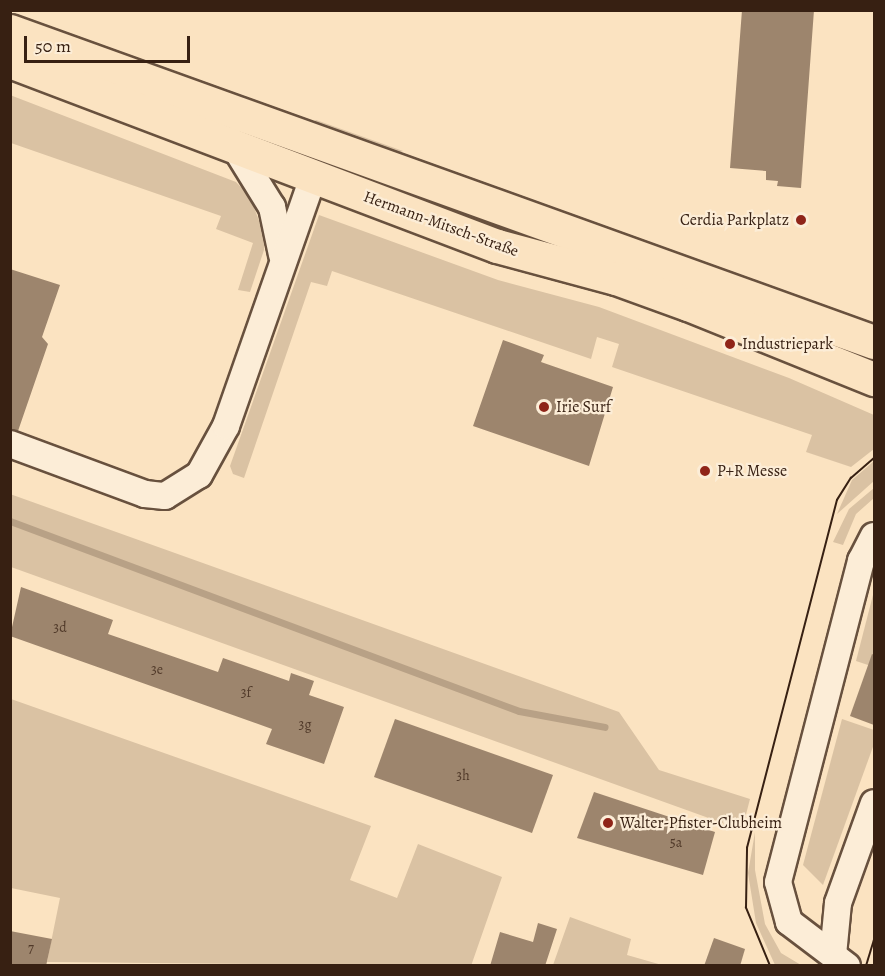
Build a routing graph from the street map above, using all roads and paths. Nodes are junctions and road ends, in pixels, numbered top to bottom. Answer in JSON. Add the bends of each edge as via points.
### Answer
{"nodes":[{"id":1,"x":10,"y":31,"type":"edge"},
{"id":2,"x":10,"y":61,"type":"edge"},
{"id":3,"x":231,"y":141,"type":"junction"},
{"id":4,"x":326,"y":145,"type":"junction"},
{"id":5,"x":314,"y":175,"type":"junction"},
{"id":6,"x":282,"y":256,"type":"junction"},
{"id":7,"x":874,"y":342,"type":"edge"},
{"id":8,"x":874,"y":379,"type":"edge"},
{"id":9,"x":10,"y":444,"type":"edge"},
{"id":10,"x":874,"y":536,"type":"edge"},
{"id":11,"x":874,"y":803,"type":"edge"},
{"id":12,"x":840,"y":960,"type":"edge"}],
"edges":[{"from":1,"to":4,"type":"main road"},
{"from":2,"to":3,"type":"main road","name":"Hermann-Mitsch-Straße"},
{"from":3,"to":5,"type":"main road","name":"Hermann-Mitsch-Straße"},
{"from":3,"to":6,"type":"lane","via":[[272,207]]},
{"from":4,"to":5,"type":"main road"},
{"from":4,"to":7,"type":"main road"},
{"from":5,"to":6,"type":"lane"},
{"from":5,"to":8,"type":"main road","name":"Hermann-Mitsch-Straße","via":[[497,246],[616,278]]},
{"from":6,"to":9,"type":"lane","via":[[226,426],[213,456],[191,482],[165,496],[145,494]]},
{"from":10,"to":12,"type":"lane","via":[[861,561],[778,882],[789,922]]},
{"from":11,"to":12,"type":"lane","via":[[838,903]]}]}
